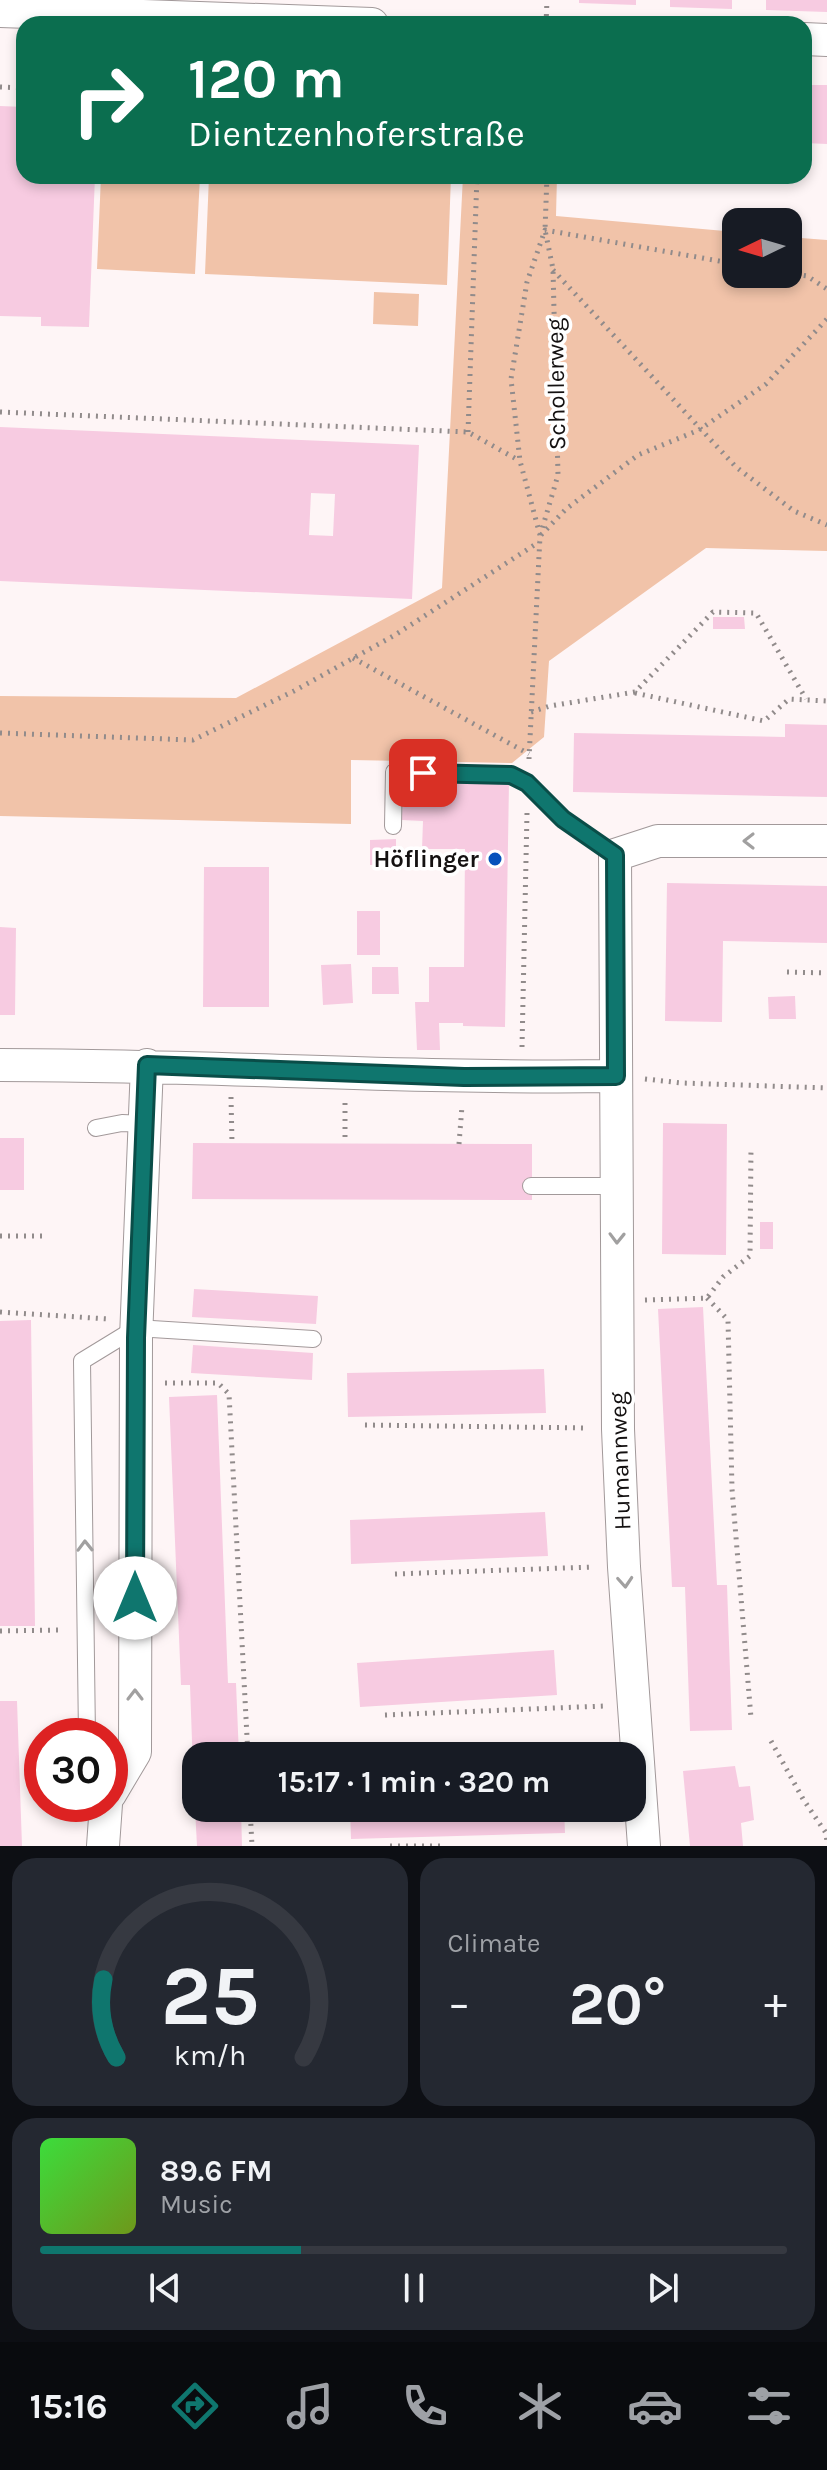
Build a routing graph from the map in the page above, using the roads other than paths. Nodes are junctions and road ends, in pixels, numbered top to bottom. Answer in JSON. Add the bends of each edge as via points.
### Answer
{"nodes":[{"id":1,"x":0,"y":11,"type":"edge"},
{"id":2,"x":143,"y":16,"type":"edge"},
{"id":3,"x":393,"y":826,"type":"dead end"},
{"id":4,"x":827,"y":841,"type":"edge"},
{"id":5,"x":615,"y":855,"type":"junction"},
{"id":6,"x":0,"y":1065,"type":"edge"},
{"id":7,"x":147,"y":1065,"type":"junction"},
{"id":8,"x":616,"y":1076,"type":"junction"},
{"id":9,"x":145,"y":1124,"type":"junction"},
{"id":10,"x":96,"y":1128,"type":"dead end"},
{"id":11,"x":531,"y":1186,"type":"dead end"},
{"id":12,"x":617,"y":1186,"type":"junction"},
{"id":13,"x":136,"y":1328,"type":"junction"},
{"id":14,"x":313,"y":1339,"type":"dead end"},
{"id":15,"x":87,"y":1718,"type":"edge"},
{"id":16,"x":128,"y":1764,"type":"edge"},
{"id":17,"x":105,"y":1822,"type":"edge"},
{"id":18,"x":103,"y":1846,"type":"edge"},
{"id":19,"x":644,"y":1846,"type":"edge"}],
"edges":[{"from":1,"to":2,"type":"street"},
{"from":3,"to":5,"type":"lane","via":[[394,772],[511,775]]},
{"from":4,"to":5,"type":"street","one_way":true,"via":[[658,841]]},
{"from":5,"to":8,"type":"street","name":"Humannweg"},
{"from":6,"to":7,"type":"street"},
{"from":7,"to":8,"type":"street","via":[[464,1077]]},
{"from":7,"to":9,"type":"street"},
{"from":8,"to":12,"type":"street","name":"Humannweg"},
{"from":9,"to":10,"type":"lane"},
{"from":9,"to":13,"type":"street"},
{"from":11,"to":12,"type":"lane"},
{"from":12,"to":19,"type":"street","name":"Humannweg","one_way":true,"via":[[618,1429]]},
{"from":13,"to":14,"type":"lane"},
{"from":15,"to":13,"type":"lane","one_way":true,"via":[[82,1361]]},
{"from":16,"to":13,"type":"street","one_way":true,"via":[[135,1752]]},
{"from":17,"to":18,"type":"street"}]}
